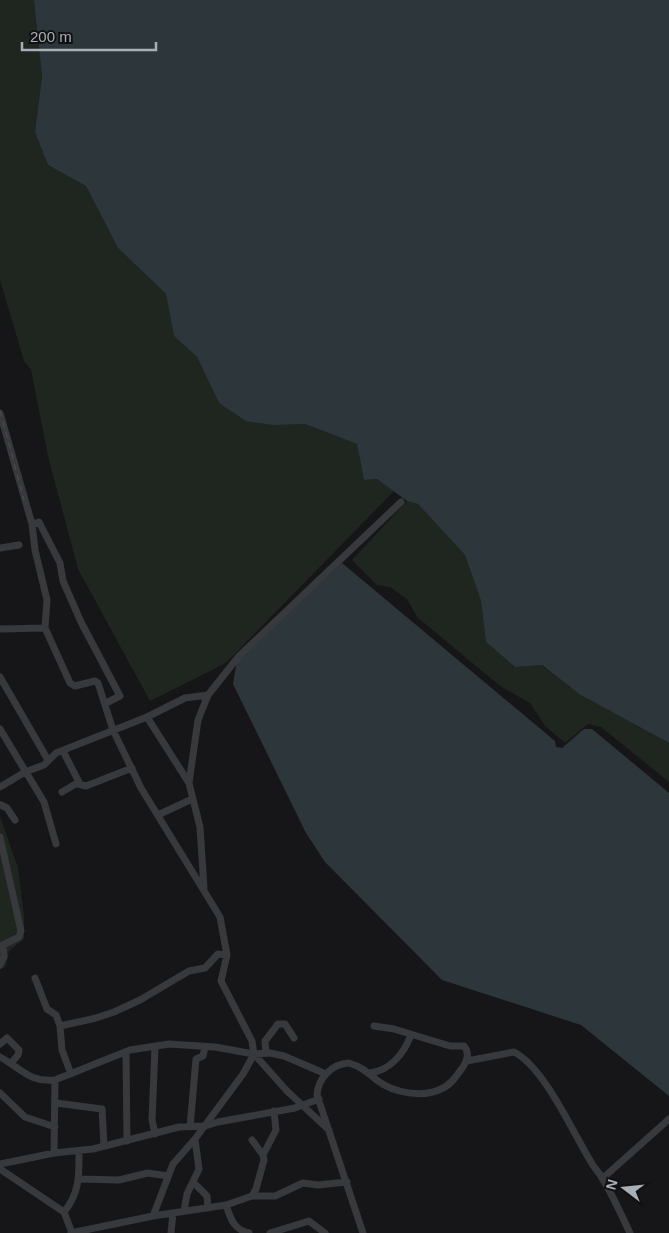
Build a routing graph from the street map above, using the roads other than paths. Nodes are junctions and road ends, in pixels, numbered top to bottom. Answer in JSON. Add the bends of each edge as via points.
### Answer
{"nodes":[{"id":1,"x":0,"y":413,"type":"edge"},
{"id":2,"x":401,"y":502,"type":"dead end"},
{"id":3,"x":32,"y":524,"type":"junction"},
{"id":4,"x":19,"y":545,"type":"dead end"},
{"id":5,"x":0,"y":548,"type":"edge"},
{"id":6,"x":45,"y":628,"type":"junction"},
{"id":7,"x":0,"y":629,"type":"edge"},
{"id":8,"x":1,"y":681,"type":"edge"},
{"id":9,"x":208,"y":695,"type":"junction"},
{"id":10,"x":106,"y":703,"type":"junction"},
{"id":11,"x":148,"y":717,"type":"junction"},
{"id":12,"x":0,"y":729,"type":"edge"},
{"id":13,"x":113,"y":730,"type":"junction"},
{"id":14,"x":63,"y":751,"type":"junction"},
{"id":15,"x":48,"y":760,"type":"junction"},
{"id":16,"x":132,"y":768,"type":"junction"},
{"id":17,"x":25,"y":772,"type":"junction"},
{"id":18,"x":189,"y":783,"type":"junction"},
{"id":19,"x":78,"y":784,"type":"junction"},
{"id":20,"x":0,"y":787,"type":"edge"},
{"id":21,"x":62,"y":792,"type":"dead end"},
{"id":22,"x":192,"y":799,"type":"junction"},
{"id":23,"x":0,"y":804,"type":"edge"},
{"id":24,"x":158,"y":815,"type":"junction"},
{"id":25,"x":15,"y":820,"type":"dead end"},
{"id":26,"x":0,"y":837,"type":"edge"},
{"id":27,"x":56,"y":844,"type":"dead end"},
{"id":28,"x":204,"y":888,"type":"junction"},
{"id":29,"x":2,"y":944,"type":"edge"},
{"id":30,"x":226,"y":955,"type":"junction"},
{"id":31,"x":0,"y":965,"type":"edge"},
{"id":32,"x":35,"y":978,"type":"dead end"},
{"id":33,"x":60,"y":1026,"type":"junction"},
{"id":34,"x":374,"y":1026,"type":"dead end"},
{"id":35,"x":411,"y":1035,"type":"junction"},
{"id":36,"x":294,"y":1038,"type":"dead end"},
{"id":37,"x":0,"y":1044,"type":"edge"},
{"id":38,"x":205,"y":1046,"type":"junction"},
{"id":39,"x":155,"y":1047,"type":"junction"},
{"id":40,"x":126,"y":1053,"type":"junction"},
{"id":41,"x":266,"y":1053,"type":"junction"},
{"id":42,"x":254,"y":1054,"type":"junction"},
{"id":43,"x":0,"y":1057,"type":"edge"},
{"id":44,"x":467,"y":1061,"type":"junction"},
{"id":45,"x":11,"y":1062,"type":"junction"},
{"id":46,"x":370,"y":1073,"type":"junction"},
{"id":47,"x":71,"y":1074,"type":"junction"},
{"id":48,"x":326,"y":1074,"type":"junction"},
{"id":49,"x":56,"y":1080,"type":"junction"},
{"id":50,"x":0,"y":1093,"type":"edge"},
{"id":51,"x":319,"y":1099,"type":"junction"},
{"id":52,"x":56,"y":1103,"type":"junction"},
{"id":53,"x":301,"y":1106,"type":"junction"},
{"id":54,"x":274,"y":1111,"type":"junction"},
{"id":55,"x":669,"y":1119,"type":"edge"},
{"id":56,"x":205,"y":1126,"type":"junction"},
{"id":57,"x":55,"y":1127,"type":"junction"},
{"id":58,"x":190,"y":1127,"type":"junction"},
{"id":59,"x":330,"y":1132,"type":"junction"},
{"id":60,"x":155,"y":1134,"type":"junction"},
{"id":61,"x":195,"y":1139,"type":"junction"},
{"id":62,"x":252,"y":1140,"type":"dead end"},
{"id":63,"x":127,"y":1142,"type":"junction"},
{"id":64,"x":104,"y":1146,"type":"junction"},
{"id":65,"x":79,"y":1151,"type":"junction"},
{"id":66,"x":54,"y":1153,"type":"junction"},
{"id":67,"x":263,"y":1155,"type":"junction"},
{"id":68,"x":0,"y":1164,"type":"edge"},
{"id":69,"x":0,"y":1169,"type":"edge"},
{"id":70,"x":168,"y":1176,"type":"junction"},
{"id":71,"x":603,"y":1178,"type":"junction"},
{"id":72,"x":79,"y":1179,"type":"junction"},
{"id":73,"x":193,"y":1182,"type":"junction"},
{"id":74,"x":347,"y":1182,"type":"junction"},
{"id":75,"x":252,"y":1196,"type":"junction"},
{"id":76,"x":226,"y":1205,"type":"junction"},
{"id":77,"x":208,"y":1208,"type":"junction"},
{"id":78,"x":184,"y":1211,"type":"junction"},
{"id":79,"x":64,"y":1212,"type":"junction"},
{"id":80,"x":173,"y":1213,"type":"junction"},
{"id":81,"x":153,"y":1216,"type":"junction"},
{"id":82,"x":95,"y":1232,"type":"edge"},
{"id":83,"x":72,"y":1233,"type":"edge"},
{"id":84,"x":171,"y":1233,"type":"edge"},
{"id":85,"x":248,"y":1233,"type":"edge"},
{"id":86,"x":270,"y":1233,"type":"edge"},
{"id":87,"x":325,"y":1233,"type":"edge"},
{"id":88,"x":363,"y":1233,"type":"edge"},
{"id":89,"x":630,"y":1233,"type":"edge"}],
"edges":[{"from":1,"to":3,"type":"street"},
{"from":2,"to":9,"type":"street","via":[[239,656]]},
{"from":3,"to":6,"type":"street","via":[[47,600]]},
{"from":3,"to":10,"type":"street","via":[[39,522],[46,534],[60,563],[62,581],[80,622],[120,696]]},
{"from":4,"to":5,"type":"street"},
{"from":6,"to":7,"type":"street"},
{"from":6,"to":10,"type":"street","via":[[70,683],[75,686],[96,681]]},
{"from":8,"to":15,"type":"street"},
{"from":9,"to":11,"type":"street","via":[[185,698]]},
{"from":9,"to":18,"type":"street","via":[[198,720]]},
{"from":10,"to":13,"type":"street"},
{"from":11,"to":13,"type":"street"},
{"from":11,"to":18,"type":"street"},
{"from":12,"to":17,"type":"street"},
{"from":13,"to":14,"type":"street"},
{"from":13,"to":16,"type":"street"},
{"from":14,"to":15,"type":"street"},
{"from":14,"to":19,"type":"street","via":[[79,780]]},
{"from":15,"to":17,"type":"street","via":[[44,765]]},
{"from":16,"to":19,"type":"street","via":[[86,786]]},
{"from":16,"to":24,"type":"street"},
{"from":17,"to":20,"type":"street"},
{"from":17,"to":27,"type":"street","via":[[44,802]]},
{"from":18,"to":22,"type":"street"},
{"from":19,"to":21,"type":"street"},
{"from":22,"to":24,"type":"street"},
{"from":22,"to":28,"type":"street","via":[[200,827]]},
{"from":23,"to":25,"type":"street"},
{"from":24,"to":28,"type":"street"},
{"from":26,"to":29,"type":"street","via":[[21,931],[19,937]]},
{"from":28,"to":30,"type":"street","via":[[222,923]]},
{"from":29,"to":31,"type":"street","via":[[4,957]]},
{"from":30,"to":33,"type":"street","via":[[218,954],[205,968],[189,971],[114,1012]]},
{"from":30,"to":42,"type":"street","via":[[221,981],[252,1041]]},
{"from":32,"to":33,"type":"street","via":[[47,1009],[56,1015]]},
{"from":33,"to":47,"type":"street","via":[[62,1050]]},
{"from":34,"to":35,"type":"street"},
{"from":35,"to":44,"type":"street","via":[[450,1046],[464,1046],[468,1052]]},
{"from":35,"to":46,"type":"street","via":[[407,1046],[388,1068]]},
{"from":36,"to":41,"type":"street","via":[[285,1024],[278,1024],[265,1041]]},
{"from":37,"to":45,"type":"street","via":[[7,1038],[19,1050]]},
{"from":38,"to":39,"type":"street","via":[[177,1044]]},
{"from":38,"to":42,"type":"street"},
{"from":38,"to":58,"type":"street","via":[[203,1056],[196,1059]]},
{"from":39,"to":40,"type":"street"},
{"from":39,"to":60,"type":"street","via":[[152,1120]]},
{"from":40,"to":47,"type":"street"},
{"from":40,"to":63,"type":"street"},
{"from":41,"to":42,"type":"street"},
{"from":41,"to":48,"type":"street","via":[[284,1056]]},
{"from":42,"to":53,"type":"street"},
{"from":42,"to":56,"type":"street"},
{"from":43,"to":45,"type":"street"},
{"from":44,"to":46,"type":"street","via":[[450,1083],[430,1092],[395,1090]]},
{"from":44,"to":71,"type":"street","via":[[509,1052],[519,1055],[538,1074]]},
{"from":45,"to":49,"type":"street","via":[[35,1079],[44,1082]]},
{"from":46,"to":48,"type":"street","via":[[349,1063]]},
{"from":47,"to":49,"type":"street"},
{"from":48,"to":51,"type":"street","via":[[318,1085]]},
{"from":49,"to":52,"type":"street"},
{"from":50,"to":57,"type":"street","via":[[25,1117]]},
{"from":51,"to":53,"type":"street"},
{"from":51,"to":59,"type":"street"},
{"from":52,"to":57,"type":"street"},
{"from":52,"to":64,"type":"street","via":[[102,1109]]},
{"from":53,"to":54,"type":"street"},
{"from":53,"to":59,"type":"street"},
{"from":54,"to":56,"type":"street"},
{"from":54,"to":67,"type":"street","via":[[276,1130]]},
{"from":55,"to":71,"type":"street"},
{"from":56,"to":58,"type":"street"},
{"from":56,"to":61,"type":"street"},
{"from":57,"to":66,"type":"street"},
{"from":58,"to":60,"type":"street"},
{"from":59,"to":74,"type":"street"},
{"from":60,"to":63,"type":"street"},
{"from":61,"to":70,"type":"street"},
{"from":61,"to":73,"type":"street","via":[[199,1169]]},
{"from":62,"to":67,"type":"street"},
{"from":63,"to":64,"type":"street"},
{"from":64,"to":65,"type":"street"},
{"from":65,"to":66,"type":"street"},
{"from":65,"to":72,"type":"street"},
{"from":66,"to":68,"type":"street"},
{"from":67,"to":75,"type":"street"},
{"from":69,"to":79,"type":"street"},
{"from":70,"to":72,"type":"street","via":[[148,1173],[119,1180]]},
{"from":70,"to":81,"type":"street"},
{"from":71,"to":89,"type":"street"},
{"from":72,"to":79,"type":"street","via":[[75,1197]]},
{"from":73,"to":77,"type":"street","via":[[207,1196]]},
{"from":73,"to":78,"type":"street","via":[[186,1194]]},
{"from":74,"to":75,"type":"street","via":[[303,1183],[275,1196]]},
{"from":74,"to":88,"type":"street"},
{"from":75,"to":76,"type":"street"},
{"from":76,"to":77,"type":"street"},
{"from":76,"to":85,"type":"street","via":[[234,1226]]},
{"from":77,"to":78,"type":"street"},
{"from":78,"to":80,"type":"street"},
{"from":79,"to":83,"type":"street"},
{"from":80,"to":81,"type":"street"},
{"from":80,"to":84,"type":"street"},
{"from":81,"to":82,"type":"street"},
{"from":82,"to":83,"type":"street"},
{"from":86,"to":87,"type":"street","via":[[309,1220]]}]}
